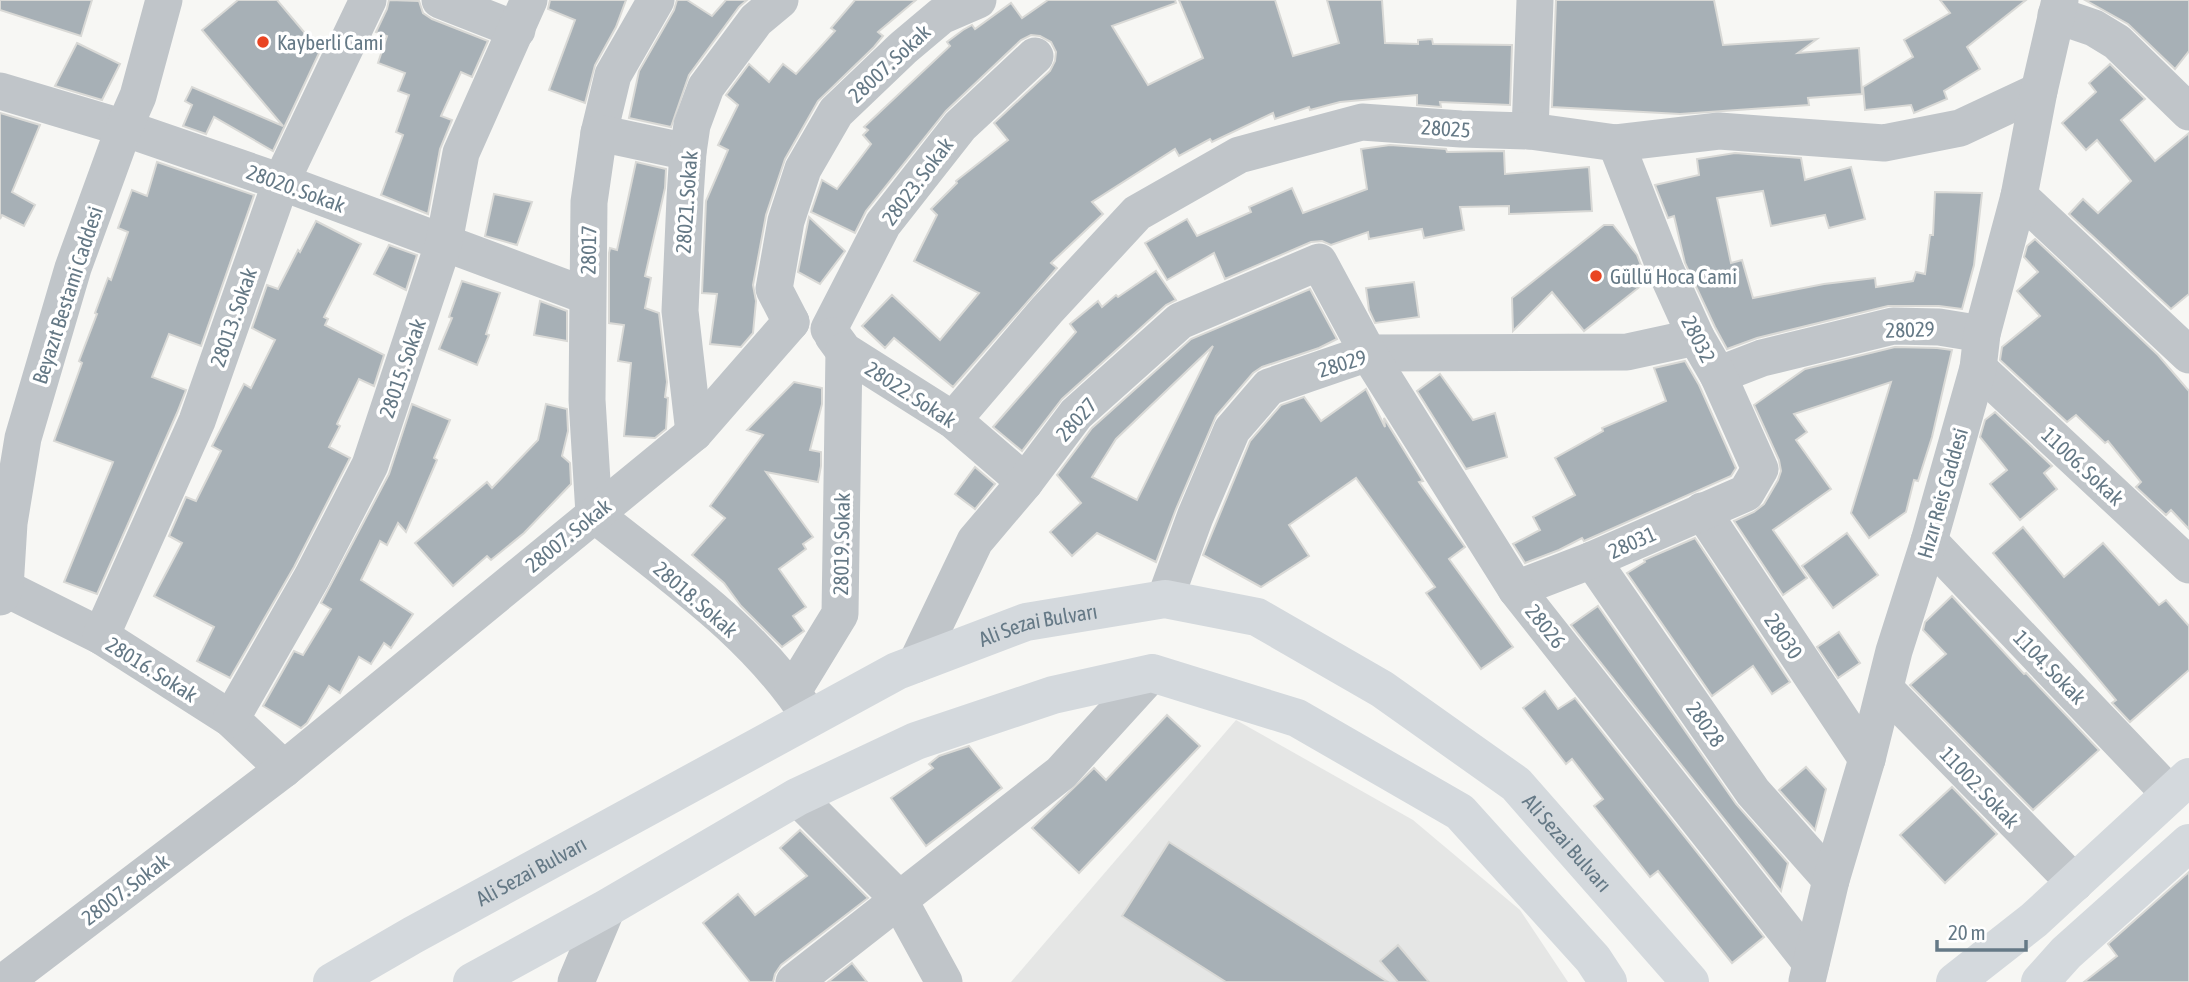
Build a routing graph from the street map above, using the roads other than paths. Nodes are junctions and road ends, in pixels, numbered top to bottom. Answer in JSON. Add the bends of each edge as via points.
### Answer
{"nodes":[{"id":1,"x":164,"y":0,"type":"edge"},
{"id":2,"x":368,"y":0,"type":"edge"},
{"id":3,"x":440,"y":0,"type":"edge"},
{"id":4,"x":656,"y":0,"type":"edge"},
{"id":5,"x":780,"y":0,"type":"edge"},
{"id":6,"x":978,"y":0,"type":"edge"},
{"id":7,"x":1535,"y":0,"type":"edge"},
{"id":8,"x":935,"y":8,"type":"edge"},
{"id":9,"x":2058,"y":8,"type":"edge"},
{"id":10,"x":523,"y":15,"type":"edge"},
{"id":11,"x":1035,"y":56,"type":"dead end"},
{"id":12,"x":0,"y":91,"type":"edge"},
{"id":13,"x":2039,"y":91,"type":"junction"},
{"id":14,"x":2189,"y":112,"type":"edge"},
{"id":15,"x":124,"y":128,"type":"junction"},
{"id":16,"x":1530,"y":131,"type":"junction"},
{"id":17,"x":599,"y":132,"type":"junction"},
{"id":18,"x":1616,"y":143,"type":"junction"},
{"id":19,"x":688,"y":152,"type":"junction"},
{"id":20,"x":281,"y":182,"type":"junction"},
{"id":21,"x":2019,"y":196,"type":"junction"},
{"id":22,"x":444,"y":242,"type":"junction"},
{"id":23,"x":1320,"y":262,"type":"joint"},
{"id":24,"x":587,"y":296,"type":"junction"},
{"id":25,"x":791,"y":322,"type":"junction"},
{"id":26,"x":1696,"y":337,"type":"junction"},
{"id":27,"x":836,"y":340,"type":"junction"},
{"id":28,"x":1980,"y":351,"type":"junction"},
{"id":29,"x":1368,"y":353,"type":"junction"},
{"id":30,"x":2189,"y":355,"type":"edge"},
{"id":31,"x":1718,"y":375,"type":"junction"},
{"id":32,"x":953,"y":420,"type":"junction"},
{"id":33,"x":694,"y":433,"type":"junction"},
{"id":34,"x":1025,"y":482,"type":"junction"},
{"id":35,"x":1746,"y":493,"type":"joint"},
{"id":36,"x":1702,"y":511,"type":"junction"},
{"id":37,"x":594,"y":514,"type":"junction"},
{"id":38,"x":1929,"y":541,"type":"junction"},
{"id":39,"x":1592,"y":560,"type":"junction"},
{"id":40,"x":2189,"y":565,"type":"edge"},
{"id":41,"x":1516,"y":589,"type":"junction"},
{"id":42,"x":2,"y":592,"type":"edge"},
{"id":43,"x":1165,"y":599,"type":"junction"},
{"id":44,"x":101,"y":636,"type":"junction"},
{"id":45,"x":916,"y":664,"type":"junction"},
{"id":46,"x":1152,"y":673,"type":"junction"},
{"id":47,"x":1886,"y":690,"type":"junction"},
{"id":48,"x":801,"y":704,"type":"junction"},
{"id":49,"x":231,"y":719,"type":"junction"},
{"id":50,"x":1867,"y":760,"type":"junction"},
{"id":51,"x":285,"y":769,"type":"junction"},
{"id":52,"x":2180,"y":786,"type":"edge"},
{"id":53,"x":797,"y":797,"type":"junction"},
{"id":54,"x":2189,"y":843,"type":"edge"},
{"id":55,"x":1831,"y":880,"type":"junction"},
{"id":56,"x":2075,"y":883,"type":"junction"},
{"id":57,"x":898,"y":898,"type":"junction"},
{"id":58,"x":607,"y":908,"type":"junction"},
{"id":59,"x":1809,"y":973,"type":"edge"},
{"id":60,"x":4,"y":982,"type":"edge"},
{"id":61,"x":332,"y":982,"type":"edge"},
{"id":62,"x":472,"y":982,"type":"edge"},
{"id":63,"x":576,"y":982,"type":"edge"},
{"id":64,"x":794,"y":982,"type":"edge"},
{"id":65,"x":944,"y":982,"type":"edge"},
{"id":66,"x":1608,"y":982,"type":"edge"},
{"id":67,"x":1690,"y":982,"type":"edge"},
{"id":68,"x":1955,"y":982,"type":"edge"},
{"id":69,"x":2040,"y":982,"type":"edge"}],
"edges":[{"from":1,"to":15,"type":"street","name":"Beyazıt Bestami Caddesi","via":[[138,96]]},
{"from":2,"to":20,"type":"street","name":"28013. Sokak"},
{"from":3,"to":10,"type":"street"},
{"from":4,"to":17,"type":"street","name":"28017","via":[[613,75]]},
{"from":5,"to":19,"type":"street","name":"28021. Sokak","via":[[756,20],[706,88]]},
{"from":6,"to":8,"type":"street","name":"28007. Sokak"},
{"from":7,"to":16,"type":"street"},
{"from":8,"to":25,"type":"street","name":"28007. Sokak","via":[[903,48],[836,112],[803,169],[786,221],[774,289]]},
{"from":9,"to":13,"type":"street","name":"Hızır Reis Caddesi"},
{"from":9,"to":14,"type":"street","via":[[2117,43]]},
{"from":10,"to":22,"type":"street","name":"28015. Sokak","via":[[461,153]]},
{"from":11,"to":27,"type":"street","name":"28023. Sokak","via":[[960,125],[883,224]]},
{"from":12,"to":15,"type":"street","name":"28020. Sokak"},
{"from":13,"to":18,"type":"street","name":"28025","via":[[1960,128],[1884,143],[1718,131]]},
{"from":13,"to":21,"type":"street","name":"Hızır Reis Caddesi"},
{"from":15,"to":20,"type":"street","name":"28020. Sokak"},
{"from":15,"to":42,"type":"street","name":"Beyazıt Bestami Caddesi","via":[[73,268],[23,438]]},
{"from":16,"to":18,"type":"street","name":"28025"},
{"from":16,"to":32,"type":"street","name":"28025","via":[[1362,122],[1239,155],[1137,213]]},
{"from":17,"to":19,"type":"street"},
{"from":17,"to":24,"type":"street","name":"28017","via":[[589,202]]},
{"from":18,"to":26,"type":"street","name":"28032"},
{"from":19,"to":33,"type":"street","name":"28021. Sokak","via":[[680,311]]},
{"from":20,"to":22,"type":"street","name":"28020. Sokak"},
{"from":20,"to":44,"type":"street","name":"28013. Sokak","via":[[197,421]]},
{"from":21,"to":28,"type":"street","name":"Hızır Reis Caddesi"},
{"from":21,"to":30,"type":"street"},
{"from":22,"to":24,"type":"street","name":"28020. Sokak"},
{"from":22,"to":49,"type":"street","name":"28015. Sokak","via":[[370,465]]},
{"from":23,"to":29,"type":"street","name":"28026"},
{"from":23,"to":34,"type":"street","name":"28027","via":[[1180,321],[1076,414]]},
{"from":24,"to":37,"type":"street","name":"28017"},
{"from":25,"to":27,"type":"street","name":"28022. Sokak"},
{"from":25,"to":33,"type":"street","name":"28007. Sokak"},
{"from":26,"to":29,"type":"street","name":"28029","via":[[1627,352]]},
{"from":26,"to":31,"type":"street","name":"28032"},
{"from":27,"to":32,"type":"street","name":"28022. Sokak"},
{"from":27,"to":48,"type":"street","name":"28019. Sokak","via":[[840,614]]},
{"from":28,"to":31,"type":"street","name":"28029","via":[[1939,327],[1893,326],[1762,358]]},
{"from":28,"to":38,"type":"street","name":"Hızır Reis Caddesi"},
{"from":28,"to":40,"type":"street","name":"11006. Sokak"},
{"from":29,"to":41,"type":"street","name":"28026"},
{"from":29,"to":43,"type":"street","name":"28029","via":[[1269,387],[1232,430]]},
{"from":31,"to":35,"type":"street","name":"28032","via":[[1760,470]]},
{"from":32,"to":34,"type":"street","name":"28022. Sokak"},
{"from":33,"to":37,"type":"street","name":"28007. Sokak"},
{"from":34,"to":45,"type":"street","name":"28027","via":[[975,541]]},
{"from":35,"to":36,"type":"street","name":"28031"},
{"from":36,"to":39,"type":"street","name":"28031"},
{"from":36,"to":50,"type":"street","name":"28030"},
{"from":37,"to":48,"type":"street","name":"28018. Sokak","via":[[725,620]]},
{"from":37,"to":51,"type":"street","name":"28007. Sokak"},
{"from":38,"to":47,"type":"street","name":"Hızır Reis Caddesi"},
{"from":38,"to":52,"type":"street","name":"1104. Sokak"},
{"from":39,"to":41,"type":"street","name":"28031"},
{"from":39,"to":55,"type":"street","name":"28028","via":[[1753,792]]},
{"from":41,"to":59,"type":"street","name":"28026"},
{"from":42,"to":44,"type":"street","name":"28016. Sokak"},
{"from":43,"to":45,"type":"main road","name":"Ali Sezai Bulvarı","via":[[1026,622]]},
{"from":43,"to":67,"type":"main road","name":"Ali Sezai Bulvarı","via":[[1257,617],[1381,689],[1516,784]]},
{"from":44,"to":49,"type":"street","name":"28016. Sokak"},
{"from":45,"to":48,"type":"main road","name":"Ali Sezai Bulvarı"},
{"from":46,"to":53,"type":"main road","via":[[1053,695],[916,741]]},
{"from":46,"to":57,"type":"street","via":[[1061,773]]},
{"from":46,"to":66,"type":"main road","via":[[1297,718],[1460,812],[1593,959]]},
{"from":47,"to":50,"type":"street","name":"Hızır Reis Caddesi"},
{"from":47,"to":56,"type":"street","name":"11002. Sokak"},
{"from":48,"to":61,"type":"main road","name":"Ali Sezai Bulvarı"},
{"from":49,"to":51,"type":"street","name":"28016. Sokak"},
{"from":50,"to":55,"type":"street","name":"Hızır Reis Caddesi"},
{"from":51,"to":60,"type":"street","name":"28007. Sokak"},
{"from":52,"to":56,"type":"main road"},
{"from":53,"to":57,"type":"street"},
{"from":53,"to":58,"type":"main road"},
{"from":54,"to":69,"type":"main road"},
{"from":55,"to":59,"type":"street","name":"Hızır Reis Caddesi"},
{"from":56,"to":68,"type":"main road"},
{"from":57,"to":64,"type":"street"},
{"from":57,"to":65,"type":"street"},
{"from":58,"to":62,"type":"main road"},
{"from":58,"to":63,"type":"street"}]}
